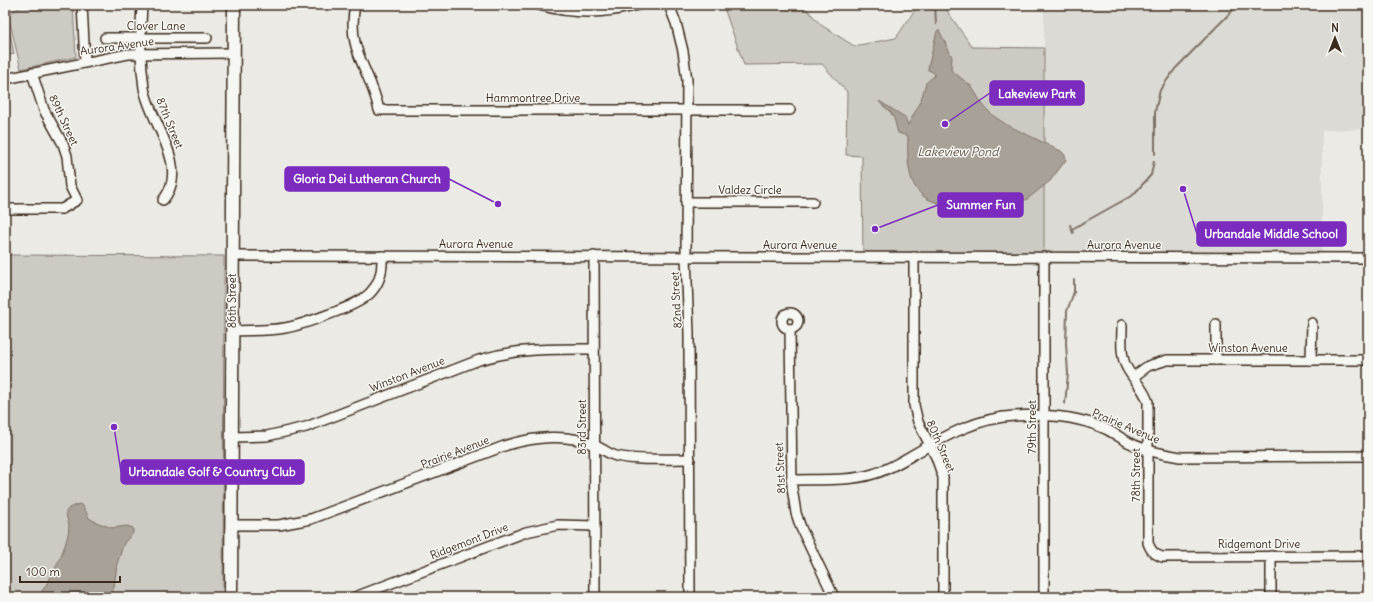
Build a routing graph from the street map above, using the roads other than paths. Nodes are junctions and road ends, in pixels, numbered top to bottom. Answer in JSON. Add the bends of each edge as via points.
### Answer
{"nodes":[{"id":1,"x":82,"y":5,"type":"edge"},
{"id":2,"x":142,"y":5,"type":"edge"},
{"id":3,"x":234,"y":5,"type":"edge"},
{"id":4,"x":355,"y":5,"type":"edge"},
{"id":5,"x":539,"y":5,"type":"edge"},
{"id":6,"x":638,"y":5,"type":"edge"},
{"id":7,"x":669,"y":5,"type":"edge"},
{"id":8,"x":105,"y":38,"type":"dead end"},
{"id":9,"x":141,"y":38,"type":"junction"},
{"id":10,"x":207,"y":38,"type":"dead end"},
{"id":11,"x":234,"y":52,"type":"junction"},
{"id":12,"x":141,"y":54,"type":"junction"},
{"id":13,"x":85,"y":62,"type":"junction"},
{"id":14,"x":32,"y":73,"type":"junction"},
{"id":15,"x":5,"y":79,"type":"edge"},
{"id":16,"x":687,"y":110,"type":"junction"},
{"id":17,"x":790,"y":110,"type":"dead end"},
{"id":18,"x":163,"y":200,"type":"dead end"},
{"id":19,"x":686,"y":202,"type":"junction"},
{"id":20,"x":813,"y":202,"type":"dead end"},
{"id":21,"x":5,"y":209,"type":"edge"},
{"id":22,"x":233,"y":256,"type":"junction"},
{"id":23,"x":382,"y":256,"type":"junction"},
{"id":24,"x":594,"y":256,"type":"junction"},
{"id":25,"x":686,"y":256,"type":"junction"},
{"id":26,"x":914,"y":257,"type":"junction"},
{"id":27,"x":1044,"y":257,"type":"junction"},
{"id":28,"x":1368,"y":258,"type":"edge"},
{"id":29,"x":1312,"y":323,"type":"dead end"},
{"id":30,"x":1216,"y":324,"type":"dead end"},
{"id":31,"x":1122,"y":325,"type":"dead end"},
{"id":32,"x":790,"y":329,"type":"dead end"},
{"id":33,"x":232,"y":331,"type":"junction"},
{"id":34,"x":594,"y":349,"type":"junction"},
{"id":35,"x":1216,"y":360,"type":"junction"},
{"id":36,"x":1311,"y":360,"type":"junction"},
{"id":37,"x":1368,"y":360,"type":"edge"},
{"id":38,"x":1133,"y":377,"type":"junction"},
{"id":39,"x":1044,"y":416,"type":"junction"},
{"id":40,"x":232,"y":437,"type":"junction"},
{"id":41,"x":594,"y":445,"type":"junction"},
{"id":42,"x":930,"y":445,"type":"junction"},
{"id":43,"x":1148,"y":450,"type":"junction"},
{"id":44,"x":1368,"y":456,"type":"edge"},
{"id":45,"x":690,"y":459,"type":"junction"},
{"id":46,"x":791,"y":480,"type":"junction"},
{"id":47,"x":232,"y":525,"type":"junction"},
{"id":48,"x":595,"y":526,"type":"junction"},
{"id":49,"x":1152,"y":552,"type":"joint"},
{"id":50,"x":1270,"y":556,"type":"junction"},
{"id":51,"x":1368,"y":556,"type":"edge"},
{"id":52,"x":231,"y":597,"type":"edge"},
{"id":53,"x":355,"y":597,"type":"edge"},
{"id":54,"x":595,"y":597,"type":"edge"},
{"id":55,"x":690,"y":597,"type":"edge"},
{"id":56,"x":834,"y":597,"type":"edge"},
{"id":57,"x":943,"y":597,"type":"edge"},
{"id":58,"x":1044,"y":597,"type":"edge"},
{"id":59,"x":1271,"y":597,"type":"edge"}],
"edges":[{"from":1,"to":13,"type":"street"},
{"from":2,"to":9,"type":"street","name":"87th Street"},
{"from":3,"to":11,"type":"main road","name":"86th Street"},
{"from":4,"to":16,"type":"street","name":"Hammontree Drive","via":[[352,38],[379,110]]},
{"from":5,"to":6,"type":"street","via":[[589,12]]},
{"from":7,"to":16,"type":"street","name":"82nd Street","via":[[683,51],[687,80]]},
{"from":8,"to":9,"type":"street","name":"Clover Lane"},
{"from":9,"to":10,"type":"street","name":"Clover Lane"},
{"from":9,"to":12,"type":"street","name":"87th Street"},
{"from":11,"to":12,"type":"street","name":"Aurora Avenue"},
{"from":11,"to":22,"type":"main road","name":"86th Street"},
{"from":12,"to":13,"type":"street","name":"Aurora Avenue"},
{"from":12,"to":18,"type":"street","name":"87th Street","via":[[144,89],[171,157],[170,189]]},
{"from":13,"to":14,"type":"street","name":"Aurora Avenue"},
{"from":14,"to":15,"type":"street","name":"Aurora Avenue"},
{"from":14,"to":21,"type":"street","name":"89th Street","via":[[44,110],[63,144],[70,186],[77,200],[62,209]]},
{"from":16,"to":17,"type":"street","name":"Hammontree Drive"},
{"from":16,"to":19,"type":"street","name":"82nd Street"},
{"from":19,"to":20,"type":"street","name":"Valdez Circle"},
{"from":19,"to":25,"type":"street","name":"82nd Street"},
{"from":22,"to":23,"type":"street","name":"Aurora Avenue"},
{"from":22,"to":33,"type":"main road","name":"86th Street"},
{"from":23,"to":24,"type":"street","name":"Aurora Avenue"},
{"from":23,"to":33,"type":"street","via":[[378,282],[373,290],[355,305],[310,322],[285,328]]},
{"from":24,"to":25,"type":"street","name":"Aurora Avenue"},
{"from":24,"to":34,"type":"street","name":"83rd Street"},
{"from":25,"to":26,"type":"street","name":"Aurora Avenue"},
{"from":25,"to":45,"type":"street","name":"82nd Street"},
{"from":26,"to":27,"type":"street","name":"Aurora Avenue"},
{"from":26,"to":42,"type":"street","name":"80th Street","via":[[914,405],[918,422]]},
{"from":27,"to":28,"type":"street","name":"Aurora Avenue"},
{"from":27,"to":39,"type":"street","name":"79th Street"},
{"from":29,"to":36,"type":"street"},
{"from":30,"to":35,"type":"street"},
{"from":31,"to":38,"type":"street","name":"78th Street","via":[[1124,359]]},
{"from":32,"to":46,"type":"street","name":"81st Street"},
{"from":33,"to":40,"type":"main road","name":"86th Street"},
{"from":34,"to":40,"type":"street","name":"Winston Avenue","via":[[538,349],[502,353],[306,427],[267,436]]},
{"from":34,"to":41,"type":"street","name":"83rd Street"},
{"from":35,"to":36,"type":"street","name":"Winston Avenue"},
{"from":35,"to":38,"type":"street","name":"Winston Avenue","via":[[1159,361]]},
{"from":36,"to":37,"type":"street","name":"Winston Avenue"},
{"from":38,"to":43,"type":"street","name":"78th Street","via":[[1146,393],[1148,402]]},
{"from":39,"to":42,"type":"street","name":"Prairie Avenue","via":[[1015,416],[983,421]]},
{"from":39,"to":43,"type":"street","name":"Prairie Avenue","via":[[1088,422]]},
{"from":39,"to":58,"type":"street","name":"79th Street"},
{"from":40,"to":47,"type":"main road","name":"86th Street"},
{"from":41,"to":45,"type":"street","name":"Prairie Avenue","via":[[614,455],[632,459]]},
{"from":41,"to":47,"type":"street","name":"Prairie Avenue","via":[[564,438],[521,441],[311,519],[279,525]]},
{"from":41,"to":48,"type":"street","name":"83rd Street"},
{"from":42,"to":46,"type":"street","name":"Prairie Avenue","via":[[873,474],[851,478]]},
{"from":42,"to":57,"type":"street","name":"80th Street","via":[[944,484]]},
{"from":43,"to":44,"type":"street","name":"Prairie Avenue","via":[[1180,457]]},
{"from":43,"to":49,"type":"street","name":"78th Street","via":[[1148,543]]},
{"from":45,"to":55,"type":"street","name":"82nd Street"},
{"from":46,"to":56,"type":"street","name":"81st Street","via":[[801,528]]},
{"from":47,"to":52,"type":"main road","name":"86th Street"},
{"from":48,"to":53,"type":"street","name":"Ridgemont Drive","via":[[558,525],[526,532]]},
{"from":48,"to":54,"type":"street","name":"83rd Street"},
{"from":49,"to":50,"type":"street","name":"Ridgemont Drive","via":[[1162,557]]},
{"from":50,"to":51,"type":"street","name":"Ridgemont Drive"},
{"from":50,"to":59,"type":"street"}]}
